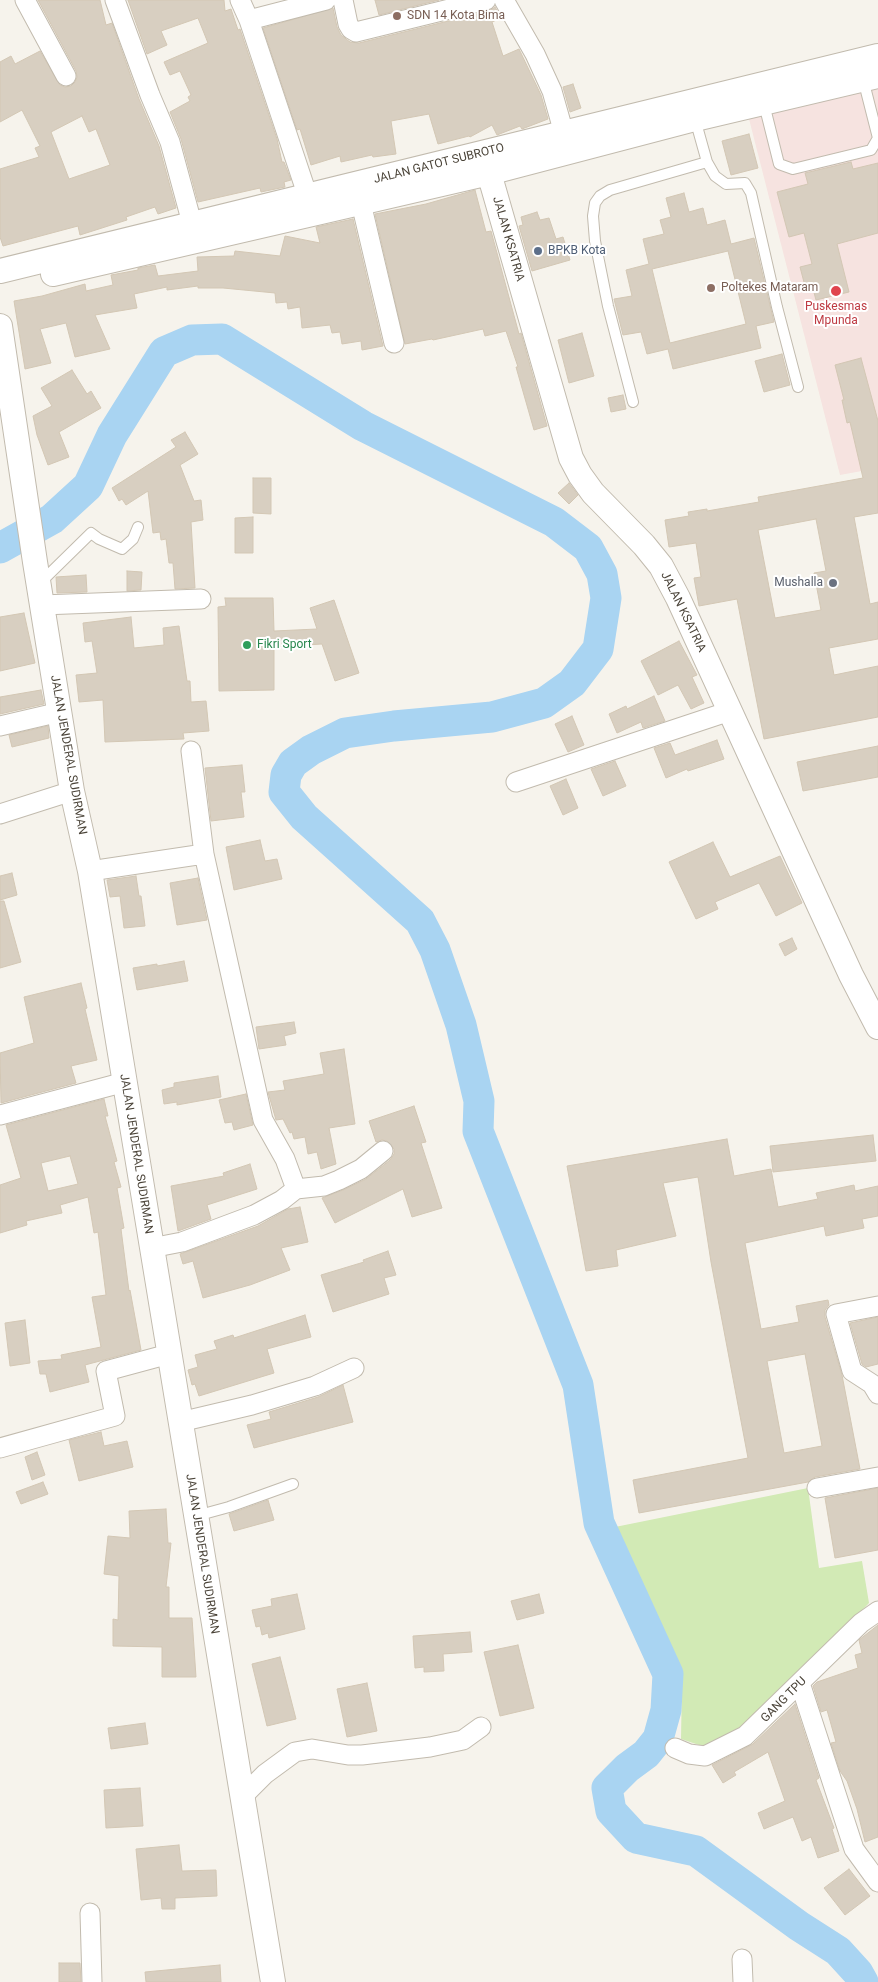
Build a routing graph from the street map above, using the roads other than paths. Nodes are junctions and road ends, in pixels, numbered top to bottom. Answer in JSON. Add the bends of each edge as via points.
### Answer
{"nodes":[{"id":1,"x":25,"y":0,"type":"edge"},
{"id":2,"x":115,"y":0,"type":"edge"},
{"id":3,"x":240,"y":0,"type":"edge"},
{"id":4,"x":326,"y":0,"type":"edge"},
{"id":5,"x":343,"y":0,"type":"edge"},
{"id":6,"x":486,"y":0,"type":"edge"},
{"id":7,"x":504,"y":0,"type":"edge"},
{"id":8,"x":249,"y":20,"type":"junction"},
{"id":9,"x":878,"y":56,"type":"edge"},
{"id":10,"x":66,"y":76,"type":"dead end"},
{"id":11,"x":871,"y":78,"type":"edge"},
{"id":12,"x":817,"y":80,"type":"junction"},
{"id":13,"x":764,"y":104,"type":"junction"},
{"id":14,"x":695,"y":119,"type":"junction"},
{"id":15,"x":567,"y":142,"type":"junction"},
{"id":16,"x":707,"y":162,"type":"junction"},
{"id":17,"x":489,"y":173,"type":"junction"},
{"id":18,"x":361,"y":203,"type":"junction"},
{"id":19,"x":310,"y":205,"type":"junction"},
{"id":20,"x":194,"y":232,"type":"junction"},
{"id":21,"x":0,"y":271,"type":"edge"},
{"id":22,"x":0,"y":286,"type":"edge"},
{"id":23,"x":0,"y":326,"type":"edge"},
{"id":24,"x":394,"y":343,"type":"dead end"},
{"id":25,"x":798,"y":387,"type":"dead end"},
{"id":26,"x":633,"y":402,"type":"dead end"},
{"id":27,"x":138,"y":527,"type":"dead end"},
{"id":28,"x":39,"y":584,"type":"junction"},
{"id":29,"x":201,"y":599,"type":"dead end"},
{"id":30,"x":730,"y":711,"type":"junction"},
{"id":31,"x":60,"y":712,"type":"junction"},
{"id":32,"x":0,"y":726,"type":"edge"},
{"id":33,"x":191,"y":751,"type":"dead end"},
{"id":34,"x":516,"y":782,"type":"dead end"},
{"id":35,"x":72,"y":792,"type":"junction"},
{"id":36,"x":0,"y":814,"type":"edge"},
{"id":37,"x":204,"y":854,"type":"junction"},
{"id":38,"x":90,"y":871,"type":"junction"},
{"id":39,"x":878,"y":1027,"type":"edge"},
{"id":40,"x":125,"y":1082,"type":"junction"},
{"id":41,"x":0,"y":1115,"type":"edge"},
{"id":42,"x":383,"y":1151,"type":"dead end"},
{"id":43,"x":296,"y":1189,"type":"junction"},
{"id":44,"x":151,"y":1248,"type":"junction"},
{"id":45,"x":878,"y":1306,"type":"edge"},
{"id":46,"x":169,"y":1354,"type":"junction"},
{"id":47,"x":354,"y":1368,"type":"dead end"},
{"id":48,"x":878,"y":1394,"type":"edge"},
{"id":49,"x":180,"y":1422,"type":"junction"},
{"id":50,"x":0,"y":1448,"type":"edge"},
{"id":51,"x":878,"y":1477,"type":"edge"},
{"id":52,"x":293,"y":1484,"type":"dead end"},
{"id":53,"x":817,"y":1488,"type":"dead end"},
{"id":54,"x":196,"y":1516,"type":"junction"},
{"id":55,"x":878,"y":1611,"type":"edge"},
{"id":56,"x":800,"y":1683,"type":"junction"},
{"id":57,"x":480,"y":1727,"type":"dead end"},
{"id":58,"x":675,"y":1748,"type":"dead end"},
{"id":59,"x":242,"y":1797,"type":"junction"},
{"id":60,"x":878,"y":1881,"type":"edge"},
{"id":61,"x":90,"y":1913,"type":"dead end"},
{"id":62,"x":742,"y":1959,"type":"dead end"},
{"id":63,"x":92,"y":1982,"type":"edge"},
{"id":64,"x":273,"y":1982,"type":"edge"},
{"id":65,"x":743,"y":1982,"type":"edge"}],
"edges":[{"from":1,"to":10,"type":"street"},
{"from":2,"to":20,"type":"street","via":[[170,142]]},
{"from":3,"to":8,"type":"street"},
{"from":4,"to":8,"type":"street"},
{"from":5,"to":6,"type":"street","via":[[348,24],[356,32]]},
{"from":7,"to":15,"type":"street","via":[[552,91]]},
{"from":8,"to":19,"type":"street"},
{"from":9,"to":12,"type":"street","name":"JALAN GATOT SUBROTO"},
{"from":11,"to":12,"type":"street","name":"JALAN GATOT SUBROTO"},
{"from":11,"to":13,"type":"lane","via":[[878,138],[871,150],[793,169],[779,164]]},
{"from":12,"to":13,"type":"street","name":"JALAN GATOT SUBROTO"},
{"from":12,"to":15,"type":"street","name":"JALAN GATOT SUBROTO"},
{"from":13,"to":14,"type":"street","name":"JALAN GATOT SUBROTO"},
{"from":14,"to":15,"type":"street","name":"JALAN GATOT SUBROTO"},
{"from":14,"to":16,"type":"lane"},
{"from":15,"to":17,"type":"street","name":"JALAN GATOT SUBROTO"},
{"from":15,"to":19,"type":"street","name":"JALAN GATOT SUBROTO"},
{"from":16,"to":25,"type":"lane","via":[[722,182],[743,182],[748,187]]},
{"from":16,"to":26,"type":"lane","via":[[610,190],[595,202],[595,241]]},
{"from":17,"to":18,"type":"street","name":"JALAN GATOT SUBROTO"},
{"from":17,"to":30,"type":"street","name":"JALAN KSATRIA","via":[[572,458],[593,493],[661,566]]},
{"from":18,"to":19,"type":"street","name":"JALAN GATOT SUBROTO"},
{"from":18,"to":24,"type":"street"},
{"from":19,"to":20,"type":"street","name":"JALAN GATOT SUBROTO"},
{"from":20,"to":21,"type":"street","name":"JALAN GATOT SUBROTO"},
{"from":20,"to":22,"type":"street","name":"JALAN GATOT SUBROTO"},
{"from":23,"to":28,"type":"street","name":"JALAN JENDERAL SUDIRMAN"},
{"from":27,"to":28,"type":"lane","via":[[134,538],[122,549],[91,533]]},
{"from":28,"to":29,"type":"street"},
{"from":28,"to":31,"type":"street","name":"JALAN JENDERAL SUDIRMAN"},
{"from":30,"to":34,"type":"street"},
{"from":30,"to":39,"type":"street","name":"JALAN KSATRIA"},
{"from":31,"to":32,"type":"street"},
{"from":31,"to":35,"type":"street","name":"JALAN JENDERAL SUDIRMAN"},
{"from":33,"to":37,"type":"street"},
{"from":35,"to":36,"type":"street"},
{"from":35,"to":38,"type":"street","name":"JALAN JENDERAL SUDIRMAN"},
{"from":37,"to":38,"type":"street"},
{"from":37,"to":43,"type":"street","via":[[263,1120],[285,1158]]},
{"from":38,"to":40,"type":"street","name":"JALAN JENDERAL SUDIRMAN"},
{"from":40,"to":41,"type":"street"},
{"from":40,"to":44,"type":"street","name":"JALAN JENDERAL SUDIRMAN"},
{"from":42,"to":43,"type":"street","via":[[361,1169],[339,1180],[324,1186]]},
{"from":43,"to":44,"type":"street","via":[[254,1215],[182,1242]]},
{"from":44,"to":46,"type":"street","name":"JALAN JENDERAL SUDIRMAN"},
{"from":45,"to":48,"type":"street","via":[[836,1314],[852,1371],[872,1384]]},
{"from":46,"to":49,"type":"street","name":"JALAN JENDERAL SUDIRMAN"},
{"from":46,"to":50,"type":"street","via":[[106,1371],[115,1416]]},
{"from":47,"to":49,"type":"street","via":[[315,1386],[252,1406]]},
{"from":49,"to":54,"type":"street","name":"JALAN JENDERAL SUDIRMAN"},
{"from":51,"to":53,"type":"street"},
{"from":52,"to":54,"type":"lane"},
{"from":54,"to":59,"type":"street","name":"JALAN JENDERAL SUDIRMAN"},
{"from":55,"to":56,"type":"street","name":"GANG TPU","via":[[861,1623]]},
{"from":56,"to":58,"type":"street","name":"GANG TPU","via":[[740,1739],[705,1756]]},
{"from":56,"to":60,"type":"street","via":[[854,1849]]},
{"from":57,"to":59,"type":"street","via":[[463,1740],[430,1747],[362,1755],[312,1749],[295,1752],[265,1774]]},
{"from":59,"to":64,"type":"street","name":"JALAN JENDERAL SUDIRMAN"},
{"from":61,"to":63,"type":"street"},
{"from":62,"to":65,"type":"street"}]}
